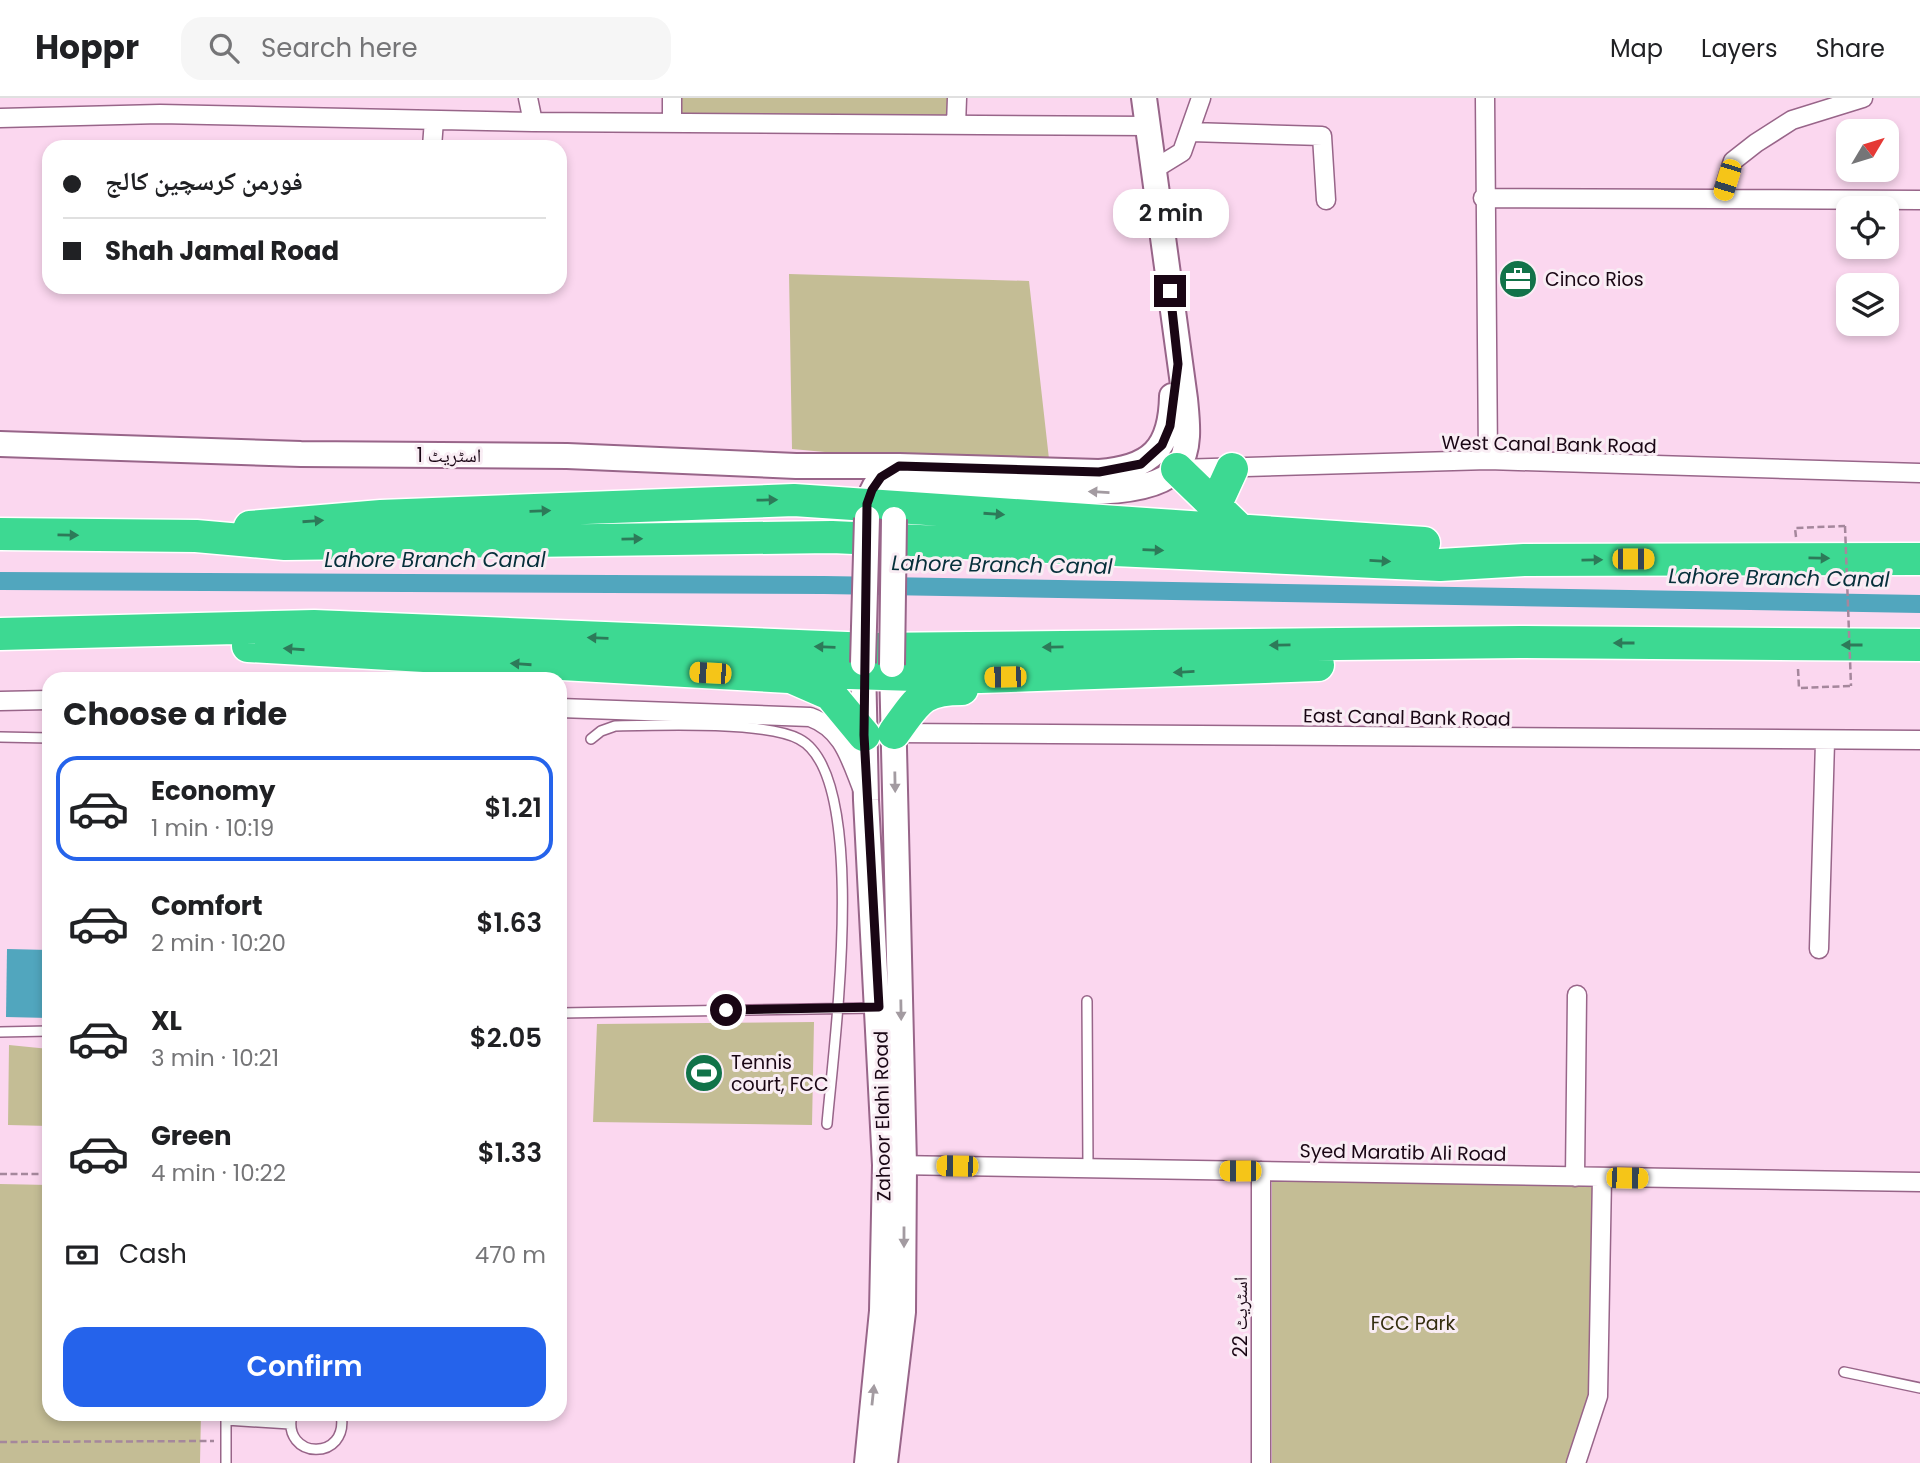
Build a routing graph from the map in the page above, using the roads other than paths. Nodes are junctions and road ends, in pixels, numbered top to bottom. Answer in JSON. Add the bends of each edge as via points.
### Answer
{"nodes":[{"id":1,"x":528,"y":98,"type":"edge"},
{"id":2,"x":672,"y":98,"type":"edge"},
{"id":3,"x":957,"y":98,"type":"edge"},
{"id":4,"x":1144,"y":98,"type":"edge"},
{"id":5,"x":1201,"y":98,"type":"edge"},
{"id":6,"x":1485,"y":98,"type":"edge"},
{"id":7,"x":1863,"y":98,"type":"edge"},
{"id":8,"x":159,"y":106,"type":"edge"},
{"id":9,"x":0,"y":118,"type":"edge"},
{"id":10,"x":433,"y":120,"type":"junction"},
{"id":11,"x":533,"y":122,"type":"junction"},
{"id":12,"x":672,"y":123,"type":"junction"},
{"id":13,"x":956,"y":125,"type":"junction"},
{"id":14,"x":1149,"y":126,"type":"junction"},
{"id":15,"x":1191,"y":132,"type":"junction"},
{"id":16,"x":432,"y":140,"type":"edge"},
{"id":17,"x":1156,"y":169,"type":"junction"},
{"id":18,"x":1483,"y":198,"type":"junction"},
{"id":19,"x":1721,"y":199,"type":"junction"},
{"id":20,"x":1325,"y":200,"type":"dead end"},
{"id":21,"x":1920,"y":200,"type":"edge"},
{"id":22,"x":1178,"y":364,"type":"junction"},
{"id":23,"x":0,"y":444,"type":"edge"},
{"id":24,"x":1488,"y":460,"type":"junction"},
{"id":25,"x":844,"y":465,"type":"junction"},
{"id":26,"x":899,"y":466,"type":"junction"},
{"id":27,"x":1177,"y":469,"type":"junction"},
{"id":28,"x":1232,"y":469,"type":"junction"},
{"id":29,"x":1920,"y":473,"type":"edge"},
{"id":30,"x":1215,"y":506,"type":"junction"},
{"id":31,"x":881,"y":512,"type":"junction"},
{"id":32,"x":1239,"y":529,"type":"junction"},
{"id":33,"x":0,"y":534,"type":"edge"},
{"id":34,"x":196,"y":536,"type":"junction"},
{"id":35,"x":1920,"y":559,"type":"edge"},
{"id":36,"x":1524,"y":560,"type":"junction"},
{"id":37,"x":0,"y":634,"type":"edge"},
{"id":38,"x":58,"y":634,"type":"junction"},
{"id":39,"x":1520,"y":642,"type":"junction"},
{"id":40,"x":1920,"y":645,"type":"edge"},
{"id":41,"x":878,"y":669,"type":"junction"},
{"id":42,"x":789,"y":677,"type":"junction"},
{"id":43,"x":980,"y":677,"type":"junction"},
{"id":44,"x":42,"y":700,"type":"edge"},
{"id":45,"x":0,"y":701,"type":"edge"},
{"id":46,"x":567,"y":708,"type":"edge"},
{"id":47,"x":879,"y":734,"type":"junction"},
{"id":48,"x":0,"y":737,"type":"edge"},
{"id":49,"x":42,"y":738,"type":"edge"},
{"id":50,"x":591,"y":739,"type":"dead end"},
{"id":51,"x":1920,"y":740,"type":"edge"},
{"id":52,"x":1825,"y":742,"type":"junction"},
{"id":53,"x":866,"y":800,"type":"junction"},
{"id":54,"x":1819,"y":950,"type":"dead end"},
{"id":55,"x":1577,"y":995,"type":"dead end"},
{"id":56,"x":1087,"y":1002,"type":"dead end"},
{"id":57,"x":879,"y":1007,"type":"junction"},
{"id":58,"x":836,"y":1009,"type":"junction"},
{"id":59,"x":567,"y":1013,"type":"edge"},
{"id":60,"x":42,"y":1031,"type":"edge"},
{"id":61,"x":0,"y":1032,"type":"edge"},
{"id":62,"x":827,"y":1124,"type":"dead end"},
{"id":63,"x":895,"y":1165,"type":"junction"},
{"id":64,"x":1088,"y":1167,"type":"junction"},
{"id":65,"x":1261,"y":1171,"type":"junction"},
{"id":66,"x":1575,"y":1177,"type":"junction"},
{"id":67,"x":1602,"y":1177,"type":"junction"},
{"id":68,"x":1920,"y":1182,"type":"edge"},
{"id":69,"x":1844,"y":1372,"type":"dead end"},
{"id":70,"x":1920,"y":1388,"type":"edge"},
{"id":71,"x":226,"y":1421,"type":"edge"},
{"id":72,"x":291,"y":1421,"type":"edge"},
{"id":73,"x":343,"y":1421,"type":"edge"},
{"id":74,"x":226,"y":1463,"type":"edge"},
{"id":75,"x":867,"y":1463,"type":"edge"},
{"id":76,"x":885,"y":1463,"type":"edge"},
{"id":77,"x":1261,"y":1463,"type":"edge"},
{"id":78,"x":1576,"y":1463,"type":"edge"}],
"edges":[{"from":1,"to":11,"type":"street"},
{"from":2,"to":12,"type":"street"},
{"from":3,"to":13,"type":"street"},
{"from":4,"to":14,"type":"main road"},
{"from":5,"to":15,"type":"street"},
{"from":6,"to":18,"type":"street"},
{"from":7,"to":19,"type":"street","via":[[1792,120],[1756,143],[1733,161]]},
{"from":8,"to":9,"type":"street"},
{"from":8,"to":10,"type":"street"},
{"from":10,"to":11,"type":"street"},
{"from":10,"to":16,"type":"street"},
{"from":11,"to":12,"type":"street"},
{"from":12,"to":13,"type":"street"},
{"from":13,"to":14,"type":"street"},
{"from":14,"to":17,"type":"main road"},
{"from":15,"to":17,"type":"street","via":[[1182,152]]},
{"from":15,"to":20,"type":"street","via":[[1322,136]]},
{"from":17,"to":22,"type":"main road"},
{"from":18,"to":19,"type":"street"},
{"from":18,"to":24,"type":"street"},
{"from":19,"to":21,"type":"street"},
{"from":22,"to":26,"type":"main road","via":[[1166,437],[1151,457],[1130,468],[1099,472]]},
{"from":22,"to":27,"type":"main road","via":[[1187,423]]},
{"from":23,"to":25,"type":"main road","name":"اسٹریٹ 1"},
{"from":24,"to":28,"type":"street","name":"West Canal Bank Road"},
{"from":24,"to":29,"type":"street","name":"West Canal Bank Road"},
{"from":25,"to":26,"type":"main road","name":"اسٹریٹ 1"},
{"from":25,"to":31,"type":"main road"},
{"from":26,"to":31,"type":"main road","name":"Zahoor Elahi Road","via":[[881,477],[872,490]]},
{"from":27,"to":28,"type":"street","name":"West Canal Bank Road"},
{"from":27,"to":30,"type":"highway"},
{"from":27,"to":31,"type":"main road","one_way":true,"via":[[1153,484],[1114,492],[910,484]]},
{"from":28,"to":30,"type":"highway"},
{"from":30,"to":32,"type":"highway"},
{"from":31,"to":32,"type":"highway","one_way":true},
{"from":34,"to":31,"type":"highway","one_way":true,"via":[[279,523],[381,516],[794,499]]},
{"from":31,"to":41,"type":"main road","name":"Zahoor Elahi Road","bridge":true},
{"from":32,"to":36,"type":"highway","via":[[1433,543]]},
{"from":33,"to":34,"type":"highway","one_way":true},
{"from":34,"to":36,"type":"highway","one_way":true,"via":[[285,544],[832,537],[1440,565]]},
{"from":36,"to":35,"type":"highway","one_way":true},
{"from":37,"to":38,"type":"highway"},
{"from":39,"to":38,"type":"highway","one_way":true,"via":[[871,649],[314,626]]},
{"from":42,"to":38,"type":"highway","one_way":true},
{"from":40,"to":39,"type":"highway","one_way":true},
{"from":39,"to":43,"type":"highway","one_way":true,"via":[[1369,662]]},
{"from":41,"to":42,"type":"highway"},
{"from":41,"to":43,"type":"highway"},
{"from":41,"to":47,"type":"main road","name":"Zahoor Elahi Road"},
{"from":42,"to":47,"type":"highway","via":[[830,694]]},
{"from":43,"to":47,"type":"highway","via":[[965,688],[927,693]]},
{"from":44,"to":45,"type":"street"},
{"from":46,"to":53,"type":"street","via":[[810,716],[841,739]]},
{"from":47,"to":52,"type":"street","name":"East Canal Bank Road"},
{"from":47,"to":53,"type":"main road","name":"Zahoor Elahi Road"},
{"from":47,"to":63,"type":"main road","name":"Zahoor Elahi Road","one_way":true},
{"from":48,"to":49,"type":"lane"},
{"from":50,"to":58,"type":"lane","via":[[615,726],[764,730],[799,739],[817,753],[829,782],[842,850]]},
{"from":51,"to":52,"type":"street","name":"East Canal Bank Road"},
{"from":52,"to":54,"type":"street"},
{"from":53,"to":57,"type":"main road","name":"Zahoor Elahi Road"},
{"from":55,"to":66,"type":"street"},
{"from":56,"to":64,"type":"lane"},
{"from":57,"to":58,"type":"lane"},
{"from":57,"to":63,"type":"main road","name":"Zahoor Elahi Road"},
{"from":58,"to":59,"type":"lane"},
{"from":58,"to":62,"type":"lane"},
{"from":60,"to":61,"type":"lane"},
{"from":63,"to":64,"type":"street","name":"Syed Maratib Ali Road"},
{"from":75,"to":63,"type":"main road","name":"Zahoor Elahi Road","one_way":true},
{"from":63,"to":76,"type":"main road","name":"Zahoor Elahi Road","one_way":true,"via":[[903,1312]]},
{"from":64,"to":65,"type":"street","name":"Syed Maratib Ali Road"},
{"from":65,"to":66,"type":"street","name":"Syed Maratib Ali Road"},
{"from":65,"to":77,"type":"street","name":"اسٹریٹ 22"},
{"from":66,"to":67,"type":"street","name":"Syed Maratib Ali Road"},
{"from":67,"to":68,"type":"street","name":"Syed Maratib Ali Road"},
{"from":67,"to":78,"type":"street","via":[[1598,1396]]},
{"from":69,"to":70,"type":"lane"},
{"from":71,"to":74,"type":"lane"},
{"from":72,"to":73,"type":"lane","via":[[291,1432],[309,1449],[325,1448],[338,1438]]}]}
